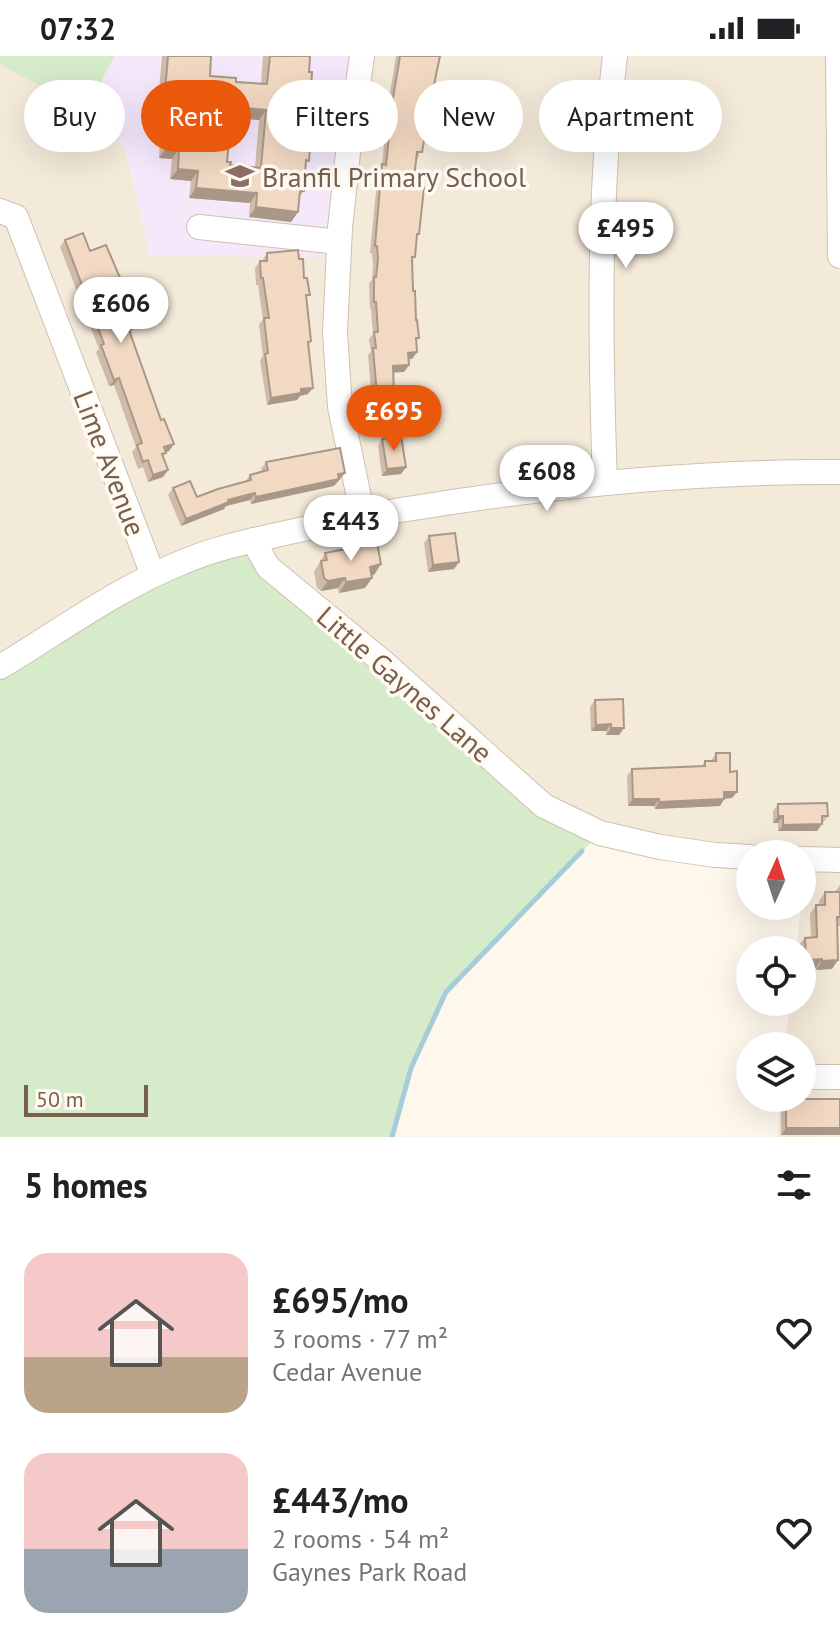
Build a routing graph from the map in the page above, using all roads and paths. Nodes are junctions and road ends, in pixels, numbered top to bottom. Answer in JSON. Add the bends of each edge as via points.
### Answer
{"nodes":[{"id":1,"x":362,"y":56,"type":"edge"},
{"id":2,"x":615,"y":56,"type":"edge"},
{"id":3,"x":838,"y":56,"type":"edge"},
{"id":4,"x":8,"y":214,"type":"edge"},
{"id":5,"x":199,"y":227,"type":"dead end"},
{"id":6,"x":339,"y":242,"type":"junction"},
{"id":7,"x":840,"y":256,"type":"edge"},
{"id":8,"x":840,"y":472,"type":"edge"},
{"id":9,"x":605,"y":483,"type":"junction"},
{"id":10,"x":363,"y":516,"type":"junction"},
{"id":11,"x":253,"y":540,"type":"junction"},
{"id":12,"x":153,"y":575,"type":"junction"},
{"id":13,"x":0,"y":667,"type":"edge"},
{"id":14,"x":736,"y":856,"type":"edge"},
{"id":15,"x":816,"y":859,"type":"edge"},
{"id":16,"x":840,"y":860,"type":"edge"},
{"id":17,"x":816,"y":1077,"type":"edge"},
{"id":18,"x":840,"y":1077,"type":"edge"}],
"edges":[{"from":1,"to":6,"type":"street"},
{"from":2,"to":9,"type":"street","via":[[603,229]]},
{"from":3,"to":7,"type":"street"},
{"from":4,"to":12,"type":"street","name":"Lime Avenue"},
{"from":5,"to":6,"type":"street"},
{"from":6,"to":10,"type":"street","via":[[335,332],[340,407]]},
{"from":8,"to":9,"type":"street"},
{"from":9,"to":10,"type":"street"},
{"from":10,"to":11,"type":"street"},
{"from":11,"to":12,"type":"street"},
{"from":11,"to":14,"type":"street","name":"Little Gaynes Lane","via":[[268,567],[544,806],[600,833]]},
{"from":12,"to":13,"type":"street"},
{"from":15,"to":16,"type":"street"},
{"from":17,"to":18,"type":"street"}]}
